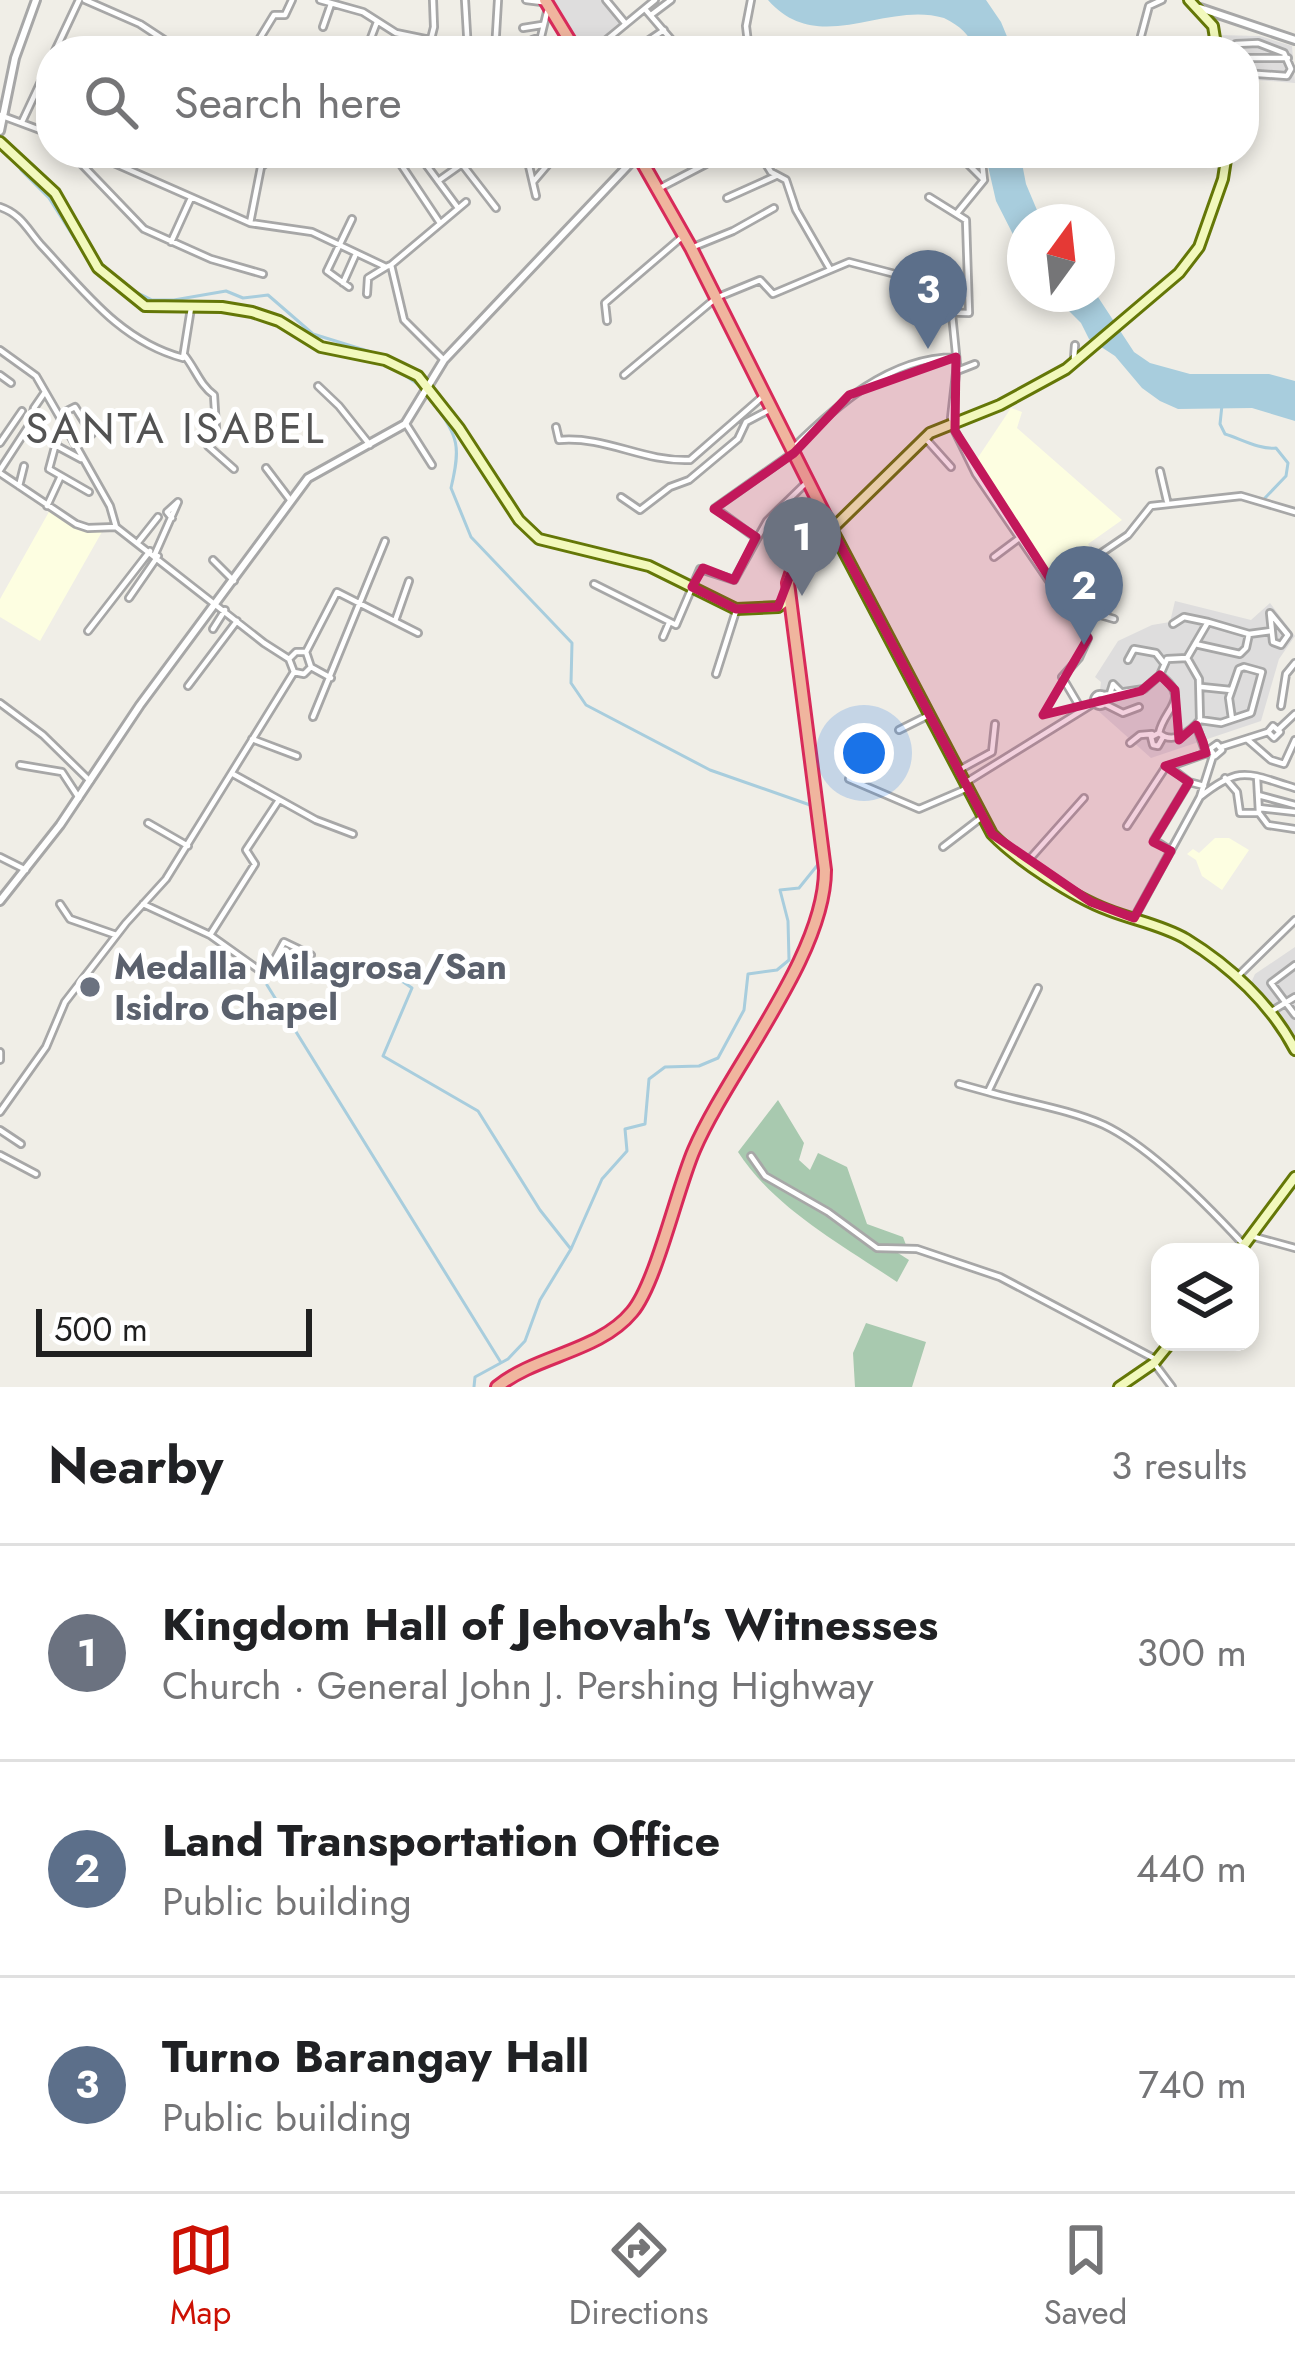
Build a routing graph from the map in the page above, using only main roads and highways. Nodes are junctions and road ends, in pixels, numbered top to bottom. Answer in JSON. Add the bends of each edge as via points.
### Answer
{"nodes":[{"id":1,"x":1189,"y":0,"type":"edge"},
{"id":2,"x":548,"y":4,"type":"edge"},
{"id":3,"x":567,"y":36,"type":"edge"},
{"id":4,"x":1215,"y":36,"type":"edge"},
{"id":5,"x":0,"y":142,"type":"edge"},
{"id":6,"x":646,"y":168,"type":"edge"},
{"id":7,"x":1225,"y":168,"type":"edge"},
{"id":8,"x":832,"y":529,"type":"junction"},
{"id":9,"x":783,"y":603,"type":"junction"},
{"id":10,"x":1295,"y":1050,"type":"edge"},
{"id":11,"x":1294,"y":1180,"type":"edge"},
{"id":12,"x":1245,"y":1243,"type":"edge"},
{"id":13,"x":1164,"y":1351,"type":"edge"},
{"id":14,"x":511,"y":1382,"type":"edge"},
{"id":15,"x":497,"y":1387,"type":"edge"},
{"id":16,"x":1119,"y":1387,"type":"edge"}],
"edges":[{"from":1,"to":4,"type":"main road"},
{"from":2,"to":3,"type":"highway"},
{"from":5,"to":9,"type":"main road","via":[[49,186],[92,260],[145,306],[264,316],[321,347],[409,370],[533,536],[642,564],[736,609]]},
{"from":6,"to":8,"type":"highway"},
{"from":7,"to":8,"type":"main road","via":[[1199,247],[1179,273],[1074,364],[925,438]]},
{"from":8,"to":9,"type":"highway","via":[[791,569]]},
{"from":8,"to":10,"type":"main road","via":[[998,841],[1091,902],[1182,937],[1273,1013]]},
{"from":9,"to":14,"type":"highway","via":[[791,614],[823,900],[781,997],[695,1147],[635,1308]]},
{"from":11,"to":12,"type":"main road"},
{"from":13,"to":16,"type":"main road"},
{"from":14,"to":15,"type":"highway"}]}
